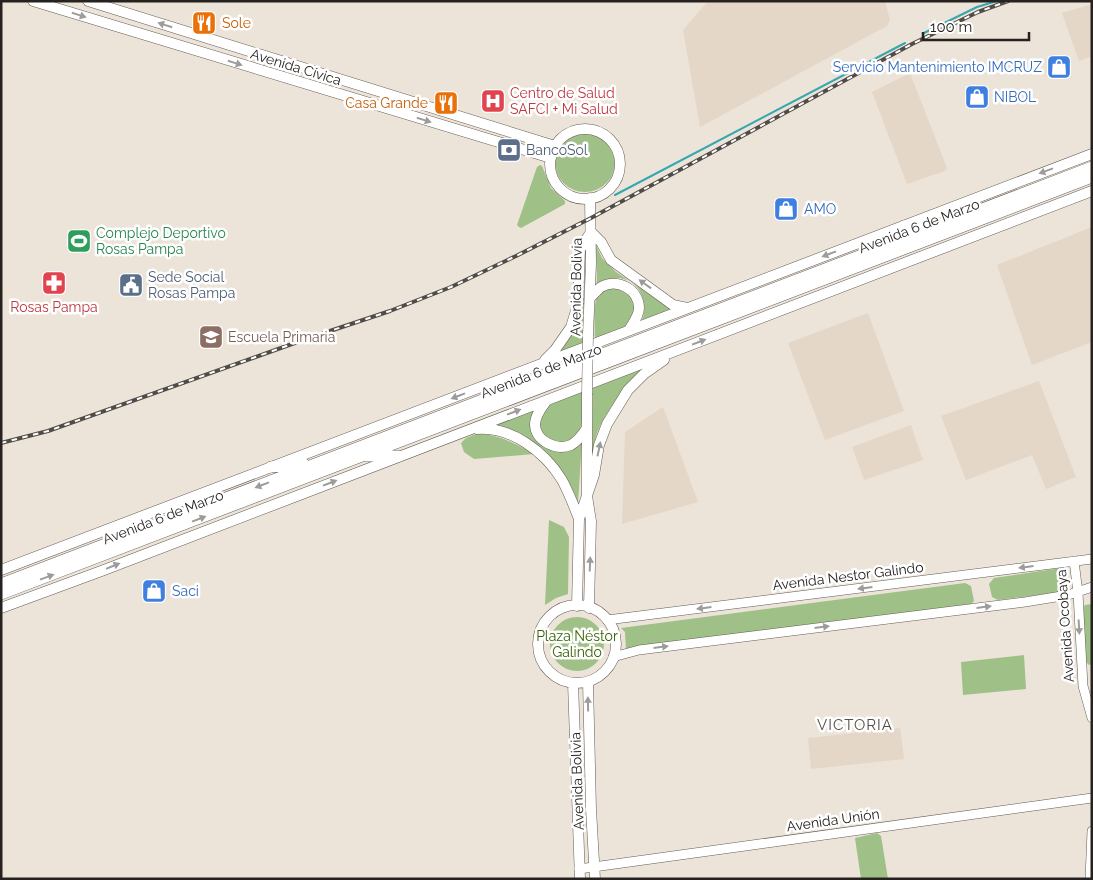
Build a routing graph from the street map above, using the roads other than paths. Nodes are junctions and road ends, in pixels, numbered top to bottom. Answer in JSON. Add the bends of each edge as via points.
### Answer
{"nodes":[{"id":1,"x":33,"y":1,"type":"edge"},
{"id":2,"x":88,"y":1,"type":"edge"},
{"id":3,"x":555,"y":146,"type":"junction"},
{"id":4,"x":1092,"y":154,"type":"edge"},
{"id":5,"x":551,"y":158,"type":"junction"},
{"id":6,"x":1092,"y":167,"type":"edge"},
{"id":7,"x":1092,"y":177,"type":"edge"},
{"id":8,"x":1092,"y":191,"type":"edge"},
{"id":9,"x":590,"y":198,"type":"junction"},
{"id":10,"x":950,"y":222,"type":"junction"},
{"id":11,"x":904,"y":226,"type":"junction"},
{"id":12,"x":591,"y":232,"type":"junction"},
{"id":13,"x":590,"y":298,"type":"junction"},
{"id":14,"x":687,"y":308,"type":"junction"},
{"id":15,"x":629,"y":330,"type":"junction"},
{"id":16,"x":682,"y":349,"type":"junction"},
{"id":17,"x":537,"y":366,"type":"junction"},
{"id":18,"x":548,"y":399,"type":"junction"},
{"id":19,"x":587,"y":428,"type":"junction"},
{"id":20,"x":463,"y":431,"type":"junction"},
{"id":21,"x":361,"y":456,"type":"junction"},
{"id":22,"x":399,"y":456,"type":"junction"},
{"id":23,"x":318,"y":463,"type":"junction"},
{"id":24,"x":270,"y":467,"type":"junction"},
{"id":25,"x":587,"y":496,"type":"junction"},
{"id":26,"x":579,"y":519,"type":"junction"},
{"id":27,"x":1092,"y":558,"type":"edge"},
{"id":28,"x":1074,"y":561,"type":"junction"},
{"id":29,"x":1,"y":570,"type":"edge"},
{"id":30,"x":1,"y":584,"type":"edge"},
{"id":31,"x":1092,"y":587,"type":"edge"},
{"id":32,"x":1078,"y":593,"type":"junction"},
{"id":33,"x":1,"y":594,"type":"edge"},
{"id":34,"x":577,"y":606,"type":"junction"},
{"id":35,"x":1,"y":608,"type":"edge"},
{"id":36,"x":589,"y":608,"type":"junction"},
{"id":37,"x":607,"y":620,"type":"junction"},
{"id":38,"x":613,"y":657,"type":"junction"},
{"id":39,"x":588,"y":682,"type":"junction"},
{"id":40,"x":573,"y":683,"type":"junction"},
{"id":41,"x":1092,"y":718,"type":"edge"},
{"id":42,"x":1092,"y":798,"type":"edge"},
{"id":43,"x":1092,"y":831,"type":"edge"},
{"id":44,"x":594,"y":867,"type":"junction"},
{"id":45,"x":579,"y":874,"type":"edge"},
{"id":46,"x":595,"y":879,"type":"edge"},
{"id":47,"x":1090,"y":879,"type":"edge"}],
"edges":[{"from":1,"to":5,"type":"main road","name":"Avenida Cívica","one_way":true},
{"from":3,"to":2,"type":"main road","name":"Avenida Cívica","one_way":true},
{"from":3,"to":5,"type":"main road"},
{"from":3,"to":9,"type":"main road","via":[[567,134],[587,129],[604,135],[613,144],[620,164],[617,179],[606,192]]},
{"from":4,"to":11,"type":"main road","name":"Avenida 6 de Marzo","one_way":true},
{"from":5,"to":9,"type":"main road","via":[[552,175],[561,188],[575,197]]},
{"from":6,"to":10,"type":"highway","name":"Avenida 6 de Marzo"},
{"from":7,"to":21,"type":"highway","name":"Avenida 6 de Marzo"},
{"from":16,"to":8,"type":"main road","name":"Avenida 6 de Marzo","one_way":true},
{"from":9,"to":12,"type":"main road","name":"Avenida Bolivia"},
{"from":10,"to":11,"type":"highway"},
{"from":10,"to":23,"type":"highway","name":"Avenida 6 de Marzo"},
{"from":11,"to":14,"type":"main road","name":"Avenida 6 de Marzo","one_way":true},
{"from":12,"to":13,"type":"main road","name":"Avenida Bolivia"},
{"from":14,"to":12,"type":"main road","one_way":true,"via":[[673,305],[611,260]]},
{"from":12,"to":17,"type":"main road","via":[[580,250],[578,304],[571,327],[556,350]]},
{"from":13,"to":15,"type":"main road","via":[[601,287],[612,284],[622,284],[630,289],[639,306]]},
{"from":13,"to":19,"type":"main road","name":"Avenida Bolivia","bridge":true},
{"from":14,"to":15,"type":"main road","name":"Avenida 6 de Marzo"},
{"from":15,"to":17,"type":"main road","name":"Avenida 6 de Marzo"},
{"from":16,"to":18,"type":"main road","name":"Avenida 6 de Marzo"},
{"from":25,"to":16,"type":"main road","one_way":true,"via":[[607,424],[617,406],[644,374]]},
{"from":17,"to":24,"type":"main road","name":"Avenida 6 de Marzo","one_way":true},
{"from":18,"to":19,"type":"main road","via":[[541,407],[535,424],[543,441],[560,447],[571,444]]},
{"from":20,"to":18,"type":"main road","name":"Avenida 6 de Marzo","one_way":true},
{"from":19,"to":25,"type":"main road","name":"Avenida Bolivia"},
{"from":20,"to":22,"type":"main road","name":"Avenida 6 de Marzo"},
{"from":20,"to":26,"type":"main road","via":[[490,429],[509,435],[535,450],[562,480]]},
{"from":21,"to":22,"type":"highway"},
{"from":33,"to":21,"type":"highway","name":"Avenida 6 de Marzo","one_way":true},
{"from":35,"to":22,"type":"main road","name":"Avenida 6 de Marzo","one_way":true},
{"from":23,"to":24,"type":"highway"},
{"from":23,"to":30,"type":"highway","name":"Avenida 6 de Marzo","one_way":true},
{"from":24,"to":29,"type":"main road","name":"Avenida 6 de Marzo"},
{"from":25,"to":26,"type":"main road","name":"Avenida Bolivia"},
{"from":36,"to":25,"type":"main road","name":"Avenida Bolivia","one_way":true,"via":[[591,521]]},
{"from":26,"to":34,"type":"main road","name":"Avenida Bolivia"},
{"from":27,"to":28,"type":"street","name":"Avenida Nestor Galindo"},
{"from":28,"to":32,"type":"street","name":"Avenida Ocobaya"},
{"from":28,"to":37,"type":"street","name":"Avenida Nestor Galindo","one_way":true},
{"from":31,"to":32,"type":"street"},
{"from":38,"to":32,"type":"street","one_way":true,"via":[[639,650]]},
{"from":32,"to":41,"type":"street","name":"Avenida Ocobaya","one_way":true,"via":[[1083,686]]},
{"from":34,"to":36,"type":"main road"},
{"from":34,"to":40,"type":"main road","via":[[566,607],[547,619],[538,640],[539,654],[548,670]]},
{"from":36,"to":37,"type":"main road"},
{"from":37,"to":38,"type":"main road","via":[[614,635]]},
{"from":38,"to":39,"type":"main road","via":[[604,672]]},
{"from":39,"to":40,"type":"main road"},
{"from":44,"to":39,"type":"main road","name":"Avenida Bolivia","one_way":true},
{"from":40,"to":45,"type":"main road","name":"Avenida Bolivia"},
{"from":42,"to":44,"type":"street","name":"Avenida Unión"},
{"from":43,"to":47,"type":"street"},
{"from":44,"to":45,"type":"street","name":"Avenida Unión"},
{"from":44,"to":46,"type":"main road","name":"Avenida Bolivia"}]}
